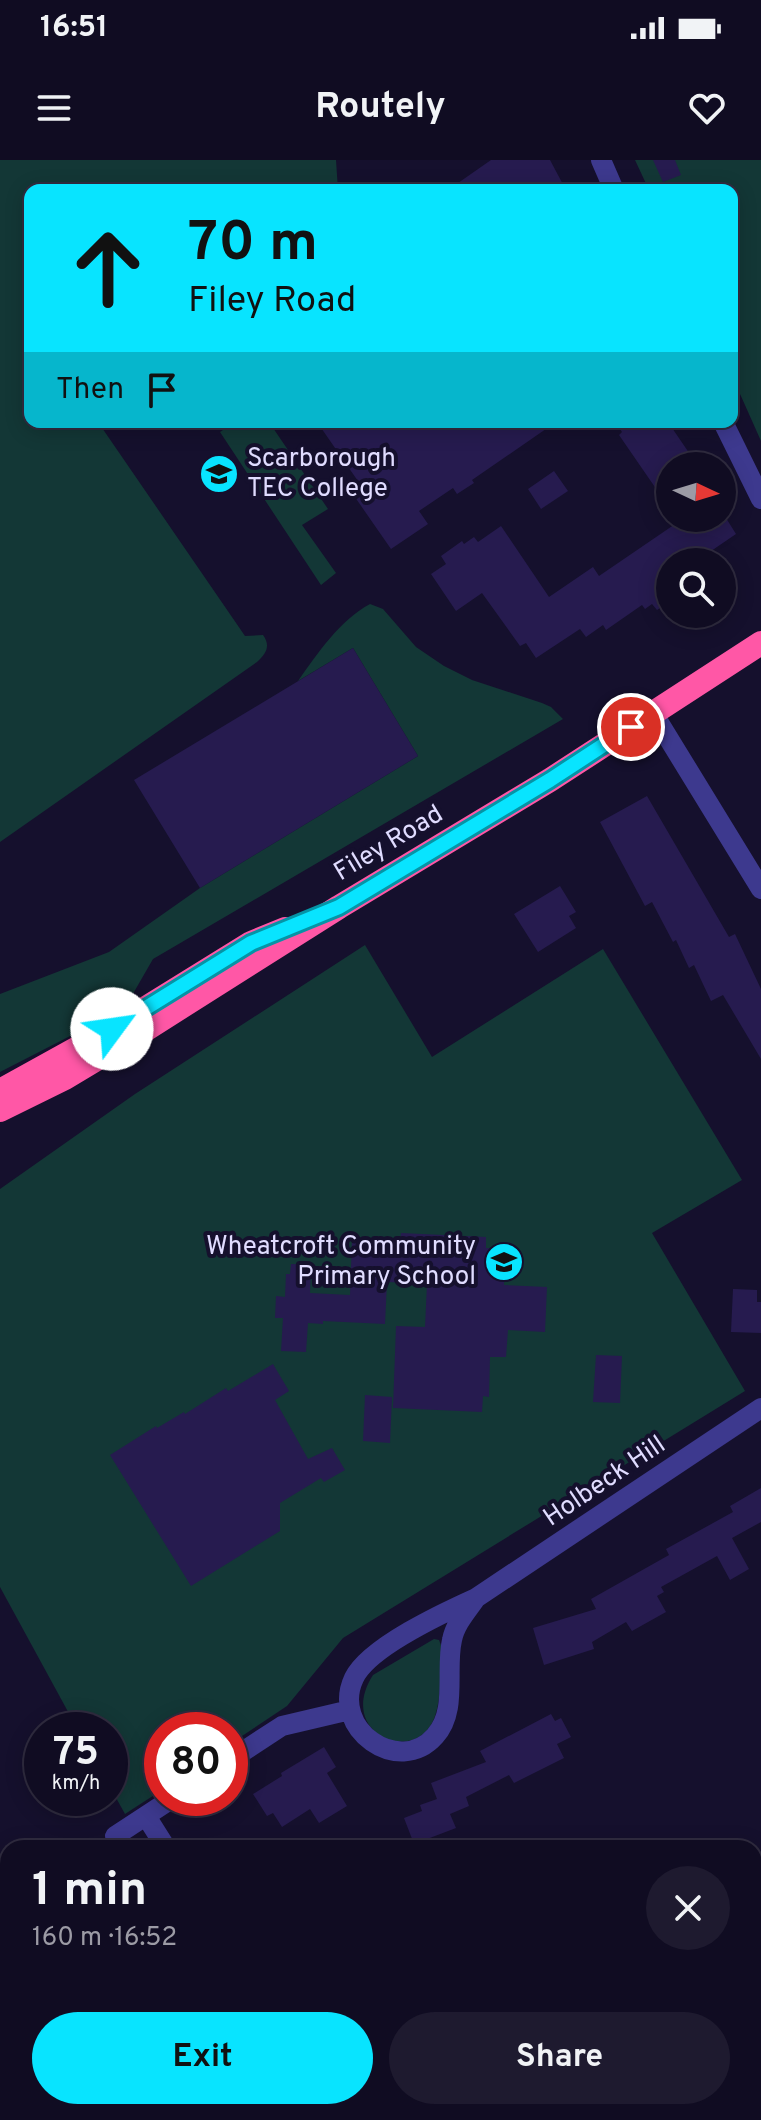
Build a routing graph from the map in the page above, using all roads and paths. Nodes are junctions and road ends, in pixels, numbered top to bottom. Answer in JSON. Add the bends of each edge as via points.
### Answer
{"nodes":[{"id":1,"x":601,"y":160,"type":"edge"},
{"id":2,"x":611,"y":184,"type":"edge"},
{"id":3,"x":726,"y":428,"type":"edge"},
{"id":4,"x":761,"y":499,"type":"edge"},
{"id":5,"x":761,"y":643,"type":"edge"},
{"id":6,"x":653,"y":713,"type":"junction"},
{"id":7,"x":761,"y":889,"type":"edge"},
{"id":8,"x":339,"y":907,"type":"junction"},
{"id":9,"x":0,"y":1091,"type":"edge"},
{"id":10,"x":0,"y":1110,"type":"edge"},
{"id":11,"x":761,"y":1408,"type":"edge"},
{"id":12,"x":476,"y":1598,"type":"junction"},
{"id":13,"x":350,"y":1710,"type":"junction"},
{"id":14,"x":248,"y":1748,"type":"edge"},
{"id":15,"x":146,"y":1816,"type":"joint"},
{"id":16,"x":115,"y":1836,"type":"dead end"},
{"id":17,"x":161,"y":1840,"type":"edge"}],
"edges":[{"from":1,"to":2,"type":"street"},
{"from":3,"to":4,"type":"street"},
{"from":5,"to":6,"type":"highway","name":"Filey Road"},
{"from":6,"to":7,"type":"street"},
{"from":6,"to":8,"type":"highway","name":"Filey Road"},
{"from":8,"to":9,"type":"highway","via":[[251,943]]},
{"from":8,"to":10,"type":"highway","name":"Filey Road","via":[[65,1078]]},
{"from":11,"to":12,"type":"street","name":"Holbeck Hill"},
{"from":12,"to":13,"type":"street","name":"Holbeck Hill","via":[[428,1620],[366,1663],[349,1694]]},
{"from":12,"to":13,"type":"street","name":"Holbeck Hill","via":[[452,1641],[444,1723],[428,1743],[408,1750],[374,1744],[357,1727]]},
{"from":13,"to":14,"type":"street","via":[[282,1726]]},
{"from":15,"to":16,"type":"street"},
{"from":15,"to":17,"type":"street"}]}
